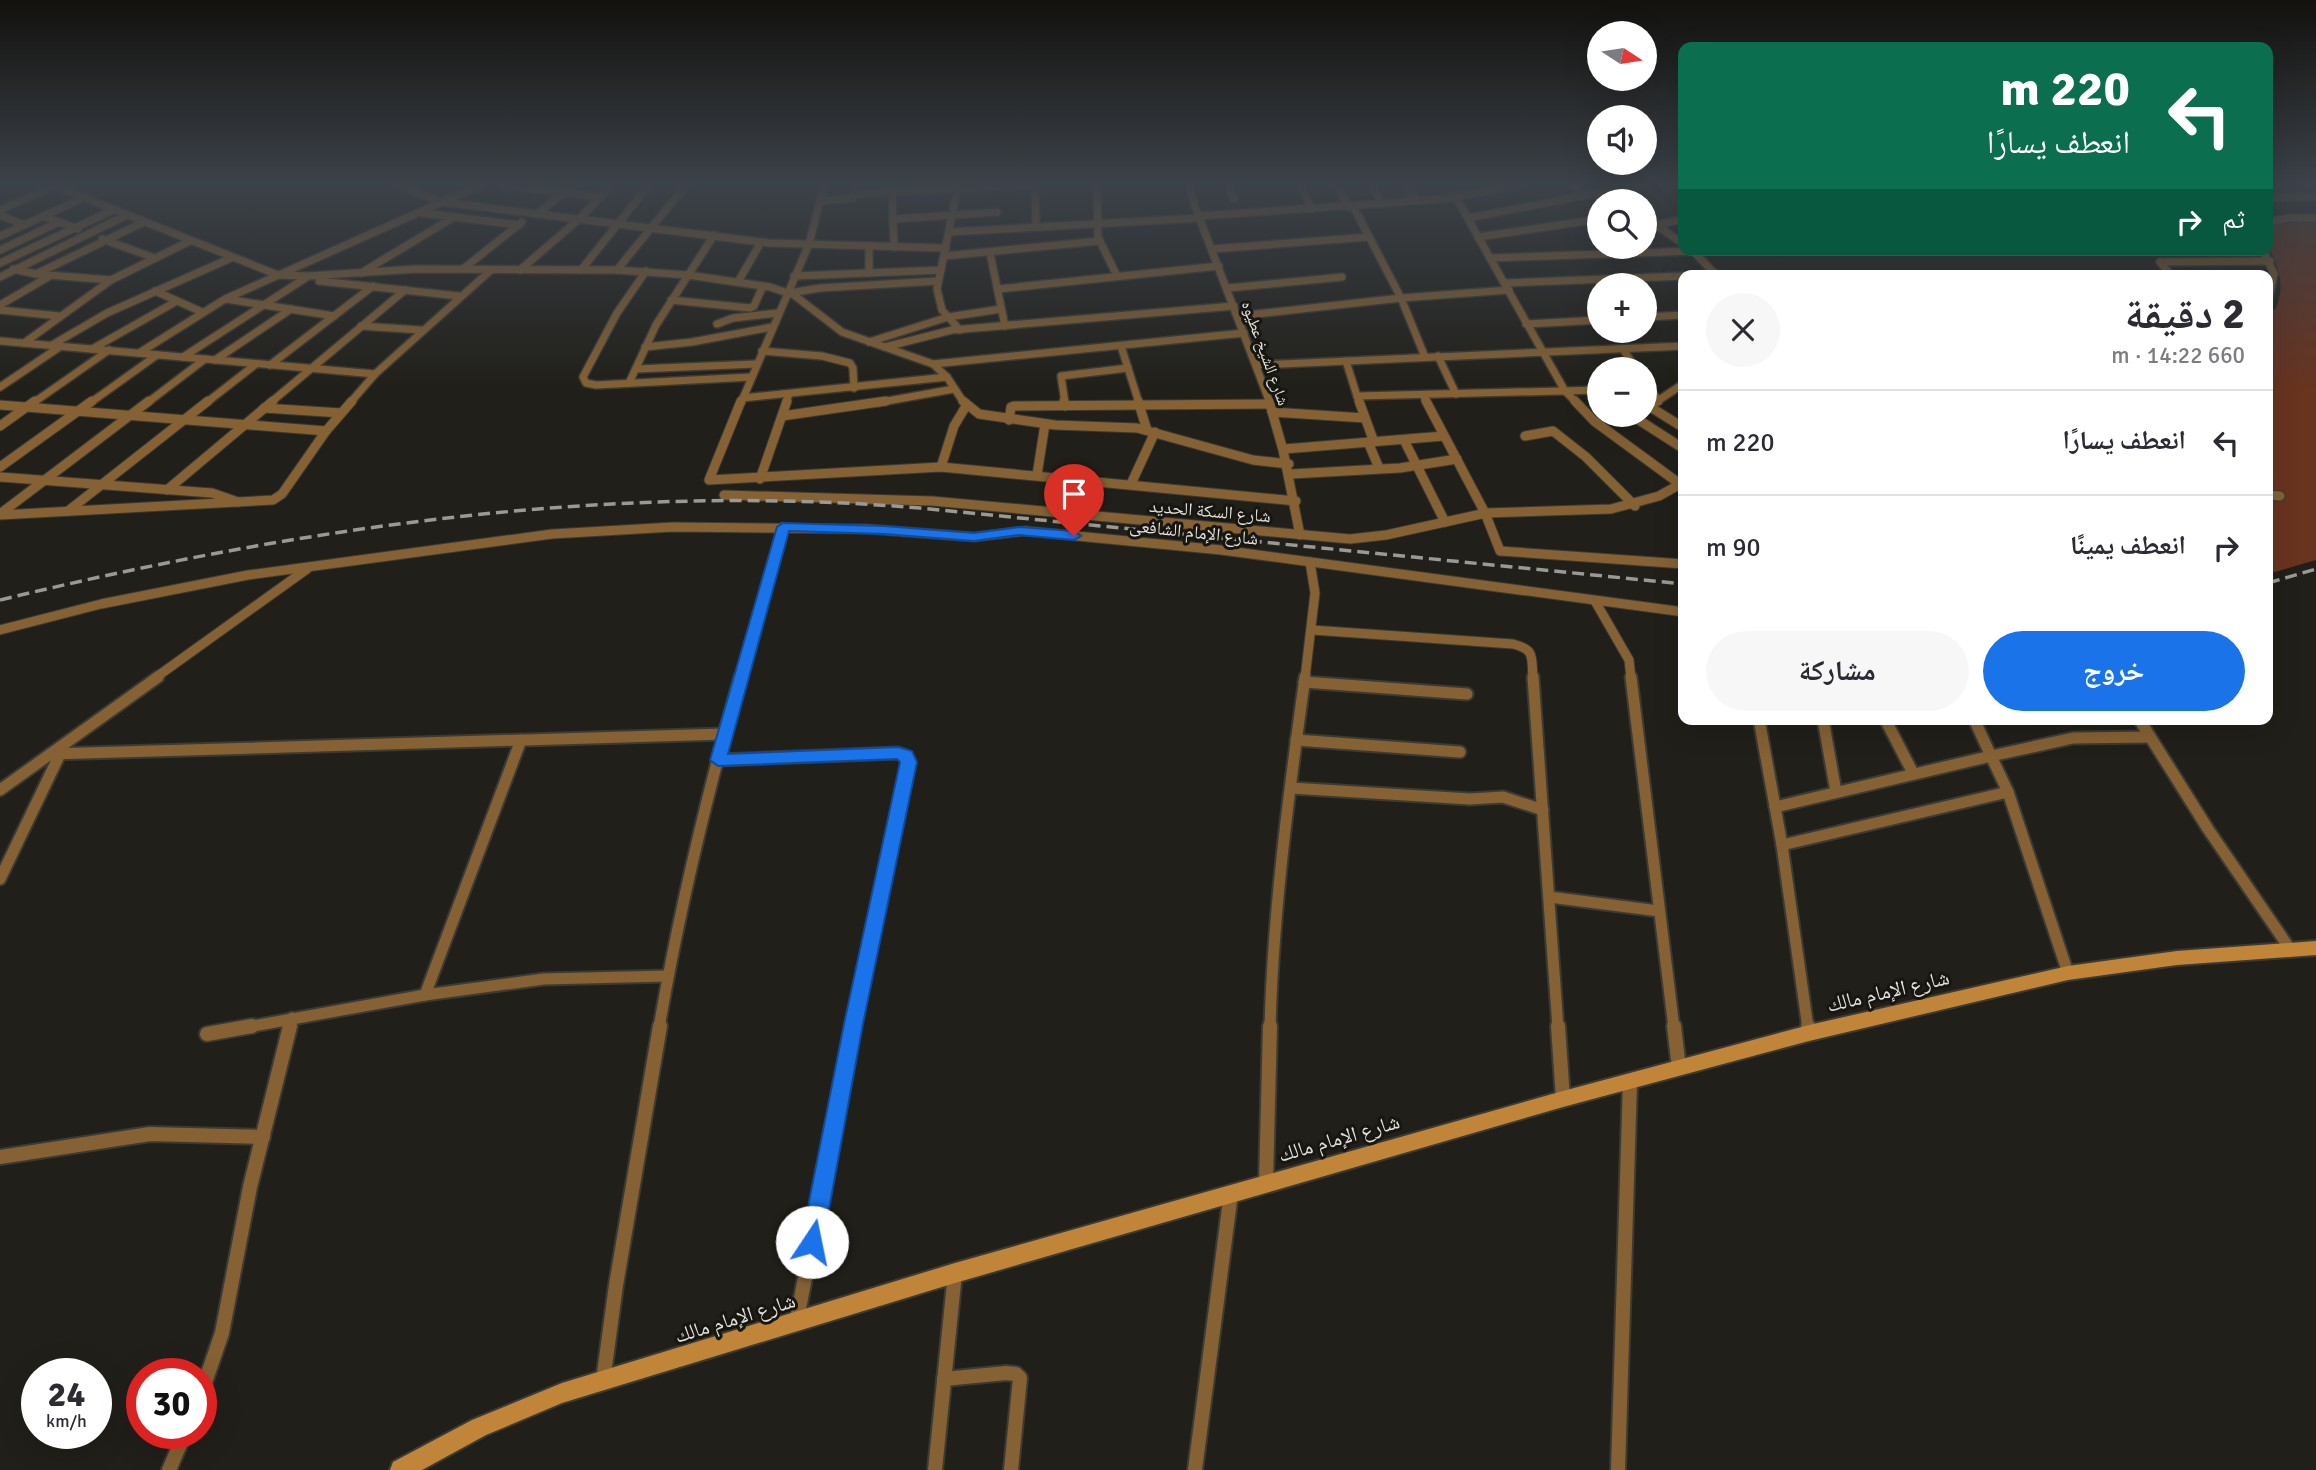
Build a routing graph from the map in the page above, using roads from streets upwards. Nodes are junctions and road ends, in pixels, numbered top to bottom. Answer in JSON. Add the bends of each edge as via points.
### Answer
{"nodes":[{"id":1,"x":990,"y":253,"type":"edge"},
{"id":2,"x":21,"y":254,"type":"edge"},
{"id":3,"x":47,"y":254,"type":"edge"},
{"id":4,"x":60,"y":254,"type":"edge"},
{"id":5,"x":77,"y":254,"type":"edge"},
{"id":6,"x":142,"y":254,"type":"edge"},
{"id":7,"x":160,"y":254,"type":"edge"},
{"id":8,"x":220,"y":254,"type":"edge"},
{"id":9,"x":326,"y":254,"type":"edge"},
{"id":10,"x":393,"y":254,"type":"edge"},
{"id":11,"x":483,"y":254,"type":"edge"},
{"id":12,"x":539,"y":254,"type":"edge"},
{"id":13,"x":595,"y":254,"type":"edge"},
{"id":14,"x":630,"y":254,"type":"edge"},
{"id":15,"x":702,"y":254,"type":"edge"},
{"id":16,"x":754,"y":254,"type":"edge"},
{"id":17,"x":804,"y":254,"type":"edge"},
{"id":18,"x":869,"y":254,"type":"edge"},
{"id":19,"x":945,"y":254,"type":"edge"},
{"id":20,"x":1105,"y":254,"type":"edge"},
{"id":21,"x":1214,"y":254,"type":"edge"},
{"id":22,"x":1378,"y":254,"type":"edge"},
{"id":23,"x":1487,"y":254,"type":"edge"},
{"id":24,"x":1618,"y":254,"type":"edge"},
{"id":25,"x":1698,"y":256,"type":"edge"},
{"id":26,"x":2267,"y":256,"type":"edge"},
{"id":27,"x":70,"y":257,"type":"junction"},
{"id":28,"x":152,"y":257,"type":"junction"},
{"id":29,"x":231,"y":258,"type":"junction"},
{"id":30,"x":1490,"y":258,"type":"junction"},
{"id":31,"x":2270,"y":261,"type":"junction"},
{"id":32,"x":0,"y":264,"type":"edge"},
{"id":33,"x":1219,"y":267,"type":"junction"},
{"id":34,"x":463,"y":269,"type":"junction"},
{"id":35,"x":15,"y":270,"type":"junction"},
{"id":36,"x":491,"y":270,"type":"junction"},
{"id":37,"x":520,"y":270,"type":"junction"},
{"id":38,"x":581,"y":270,"type":"junction"},
{"id":39,"x":617,"y":270,"type":"junction"},
{"id":40,"x":941,"y":270,"type":"junction"},
{"id":41,"x":1711,"y":270,"type":"edge"},
{"id":42,"x":2167,"y":270,"type":"edge"},
{"id":43,"x":2273,"y":270,"type":"edge"},
{"id":44,"x":646,"y":271,"type":"junction"},
{"id":45,"x":360,"y":273,"type":"junction"},
{"id":46,"x":869,"y":273,"type":"junction"},
{"id":47,"x":36,"y":274,"type":"junction"},
{"id":48,"x":278,"y":275,"type":"junction"},
{"id":49,"x":688,"y":275,"type":"junction"},
{"id":50,"x":50,"y":276,"type":"junction"},
{"id":51,"x":794,"y":276,"type":"junction"},
{"id":52,"x":1116,"y":276,"type":"junction"},
{"id":53,"x":0,"y":277,"type":"edge"},
{"id":54,"x":1342,"y":277,"type":"dead end"},
{"id":55,"x":1678,"y":277,"type":"edge"},
{"id":56,"x":305,"y":278,"type":"junction"},
{"id":57,"x":1657,"y":278,"type":"edge"},
{"id":58,"x":111,"y":279,"type":"junction"},
{"id":59,"x":938,"y":281,"type":"junction"},
{"id":60,"x":738,"y":282,"type":"junction"},
{"id":61,"x":1587,"y":284,"type":"edge"},
{"id":62,"x":373,"y":286,"type":"junction"},
{"id":63,"x":763,"y":286,"type":"junction"},
{"id":64,"x":1507,"y":287,"type":"junction"},
{"id":65,"x":1228,"y":288,"type":"junction"},
{"id":66,"x":998,"y":289,"type":"junction"},
{"id":67,"x":405,"y":290,"type":"junction"},
{"id":68,"x":155,"y":291,"type":"junction"},
{"id":69,"x":788,"y":292,"type":"junction"},
{"id":70,"x":459,"y":296,"type":"junction"},
{"id":71,"x":1401,"y":298,"type":"junction"},
{"id":72,"x":226,"y":299,"type":"junction"},
{"id":73,"x":671,"y":300,"type":"junction"},
{"id":74,"x":177,"y":301,"type":"junction"},
{"id":75,"x":263,"y":304,"type":"junction"},
{"id":76,"x":0,"y":305,"type":"edge"},
{"id":77,"x":1234,"y":306,"type":"junction"},
{"id":78,"x":291,"y":309,"type":"junction"},
{"id":79,"x":1002,"y":309,"type":"junction"},
{"id":80,"x":0,"y":310,"type":"edge"},
{"id":81,"x":202,"y":312,"type":"junction"},
{"id":82,"x":778,"y":313,"type":"junction"},
{"id":83,"x":1678,"y":315,"type":"edge"},
{"id":84,"x":60,"y":316,"type":"junction"},
{"id":85,"x":334,"y":316,"type":"junction"},
{"id":86,"x":1237,"y":316,"type":"junction"},
{"id":87,"x":1657,"y":316,"type":"edge"},
{"id":88,"x":948,"y":317,"type":"junction"},
{"id":89,"x":1587,"y":321,"type":"edge"},
{"id":90,"x":717,"y":324,"type":"dead end"},
{"id":91,"x":1527,"y":324,"type":"junction"},
{"id":92,"x":361,"y":326,"type":"junction"},
{"id":93,"x":1005,"y":326,"type":"junction"},
{"id":94,"x":772,"y":327,"type":"junction"},
{"id":95,"x":421,"y":330,"type":"junction"},
{"id":96,"x":960,"y":330,"type":"junction"},
{"id":97,"x":1244,"y":333,"type":"junction"},
{"id":98,"x":0,"y":341,"type":"edge"},
{"id":99,"x":14,"y":342,"type":"junction"},
{"id":100,"x":869,"y":342,"type":"junction"},
{"id":101,"x":24,"y":343,"type":"junction"},
{"id":102,"x":56,"y":345,"type":"junction"},
{"id":103,"x":1121,"y":346,"type":"junction"},
{"id":104,"x":1678,"y":346,"type":"edge"},
{"id":105,"x":645,"y":347,"type":"junction"},
{"id":106,"x":885,"y":347,"type":"junction"},
{"id":107,"x":92,"y":349,"type":"junction"},
{"id":108,"x":1623,"y":349,"type":"junction"},
{"id":109,"x":109,"y":350,"type":"junction"},
{"id":110,"x":0,"y":351,"type":"edge"},
{"id":111,"x":762,"y":351,"type":"junction"},
{"id":112,"x":1542,"y":352,"type":"junction"},
{"id":113,"x":139,"y":353,"type":"junction"},
{"id":114,"x":157,"y":355,"type":"junction"},
{"id":115,"x":1438,"y":356,"type":"junction"},
{"id":116,"x":183,"y":357,"type":"junction"},
{"id":117,"x":1425,"y":357,"type":"junction"},
{"id":118,"x":1628,"y":357,"type":"edge"},
{"id":119,"x":205,"y":359,"type":"junction"},
{"id":120,"x":215,"y":360,"type":"junction"},
{"id":121,"x":1346,"y":361,"type":"junction"},
{"id":122,"x":256,"y":364,"type":"junction"},
{"id":123,"x":756,"y":364,"type":"junction"},
{"id":124,"x":933,"y":364,"type":"junction"},
{"id":125,"x":270,"y":365,"type":"junction"},
{"id":126,"x":1256,"y":365,"type":"junction"},
{"id":127,"x":1128,"y":368,"type":"junction"},
{"id":128,"x":309,"y":369,"type":"junction"},
{"id":129,"x":636,"y":369,"type":"junction"},
{"id":130,"x":375,"y":374,"type":"junction"},
{"id":131,"x":751,"y":377,"type":"junction"},
{"id":132,"x":947,"y":377,"type":"junction"},
{"id":133,"x":629,"y":383,"type":"junction"},
{"id":134,"x":0,"y":387,"type":"edge"},
{"id":135,"x":1678,"y":387,"type":"edge"},
{"id":136,"x":854,"y":388,"type":"junction"},
{"id":137,"x":954,"y":389,"type":"junction"},
{"id":138,"x":1587,"y":390,"type":"edge"},
{"id":139,"x":1565,"y":391,"type":"junction"},
{"id":140,"x":789,"y":394,"type":"junction"},
{"id":141,"x":1456,"y":394,"type":"junction"},
{"id":142,"x":1423,"y":395,"type":"junction"},
{"id":143,"x":1357,"y":396,"type":"junction"},
{"id":144,"x":743,"y":398,"type":"junction"},
{"id":145,"x":1659,"y":400,"type":"edge"},
{"id":146,"x":0,"y":405,"type":"edge"},
{"id":147,"x":966,"y":405,"type":"junction"},
{"id":148,"x":1065,"y":406,"type":"junction"},
{"id":149,"x":1140,"y":406,"type":"junction"},
{"id":150,"x":27,"y":407,"type":"junction"},
{"id":151,"x":264,"y":408,"type":"junction"},
{"id":152,"x":1271,"y":408,"type":"junction"},
{"id":153,"x":78,"y":411,"type":"junction"},
{"id":154,"x":1657,"y":412,"type":"edge"},
{"id":155,"x":341,"y":413,"type":"junction"},
{"id":156,"x":131,"y":416,"type":"junction"},
{"id":157,"x":782,"y":416,"type":"junction"},
{"id":158,"x":1364,"y":418,"type":"junction"},
{"id":159,"x":184,"y":420,"type":"junction"},
{"id":160,"x":1009,"y":420,"type":"junction"},
{"id":161,"x":1045,"y":424,"type":"junction"},
{"id":162,"x":1678,"y":424,"type":"edge"},
{"id":163,"x":245,"y":425,"type":"junction"},
{"id":164,"x":0,"y":426,"type":"edge"},
{"id":165,"x":1650,"y":427,"type":"edge"},
{"id":166,"x":326,"y":431,"type":"junction"},
{"id":167,"x":1151,"y":431,"type":"junction"},
{"id":168,"x":1444,"y":436,"type":"junction"},
{"id":169,"x":1525,"y":436,"type":"dead end"},
{"id":170,"x":1404,"y":440,"type":"junction"},
{"id":171,"x":1371,"y":442,"type":"junction"},
{"id":172,"x":1678,"y":445,"type":"edge"},
{"id":173,"x":1284,"y":449,"type":"junction"},
{"id":174,"x":1457,"y":459,"type":"junction"},
{"id":175,"x":1289,"y":464,"type":"junction"},
{"id":176,"x":1416,"y":465,"type":"junction"},
{"id":177,"x":0,"y":467,"type":"edge"},
{"id":178,"x":941,"y":467,"type":"junction"},
{"id":179,"x":1379,"y":468,"type":"junction"},
{"id":180,"x":1291,"y":474,"type":"junction"},
{"id":181,"x":1037,"y":475,"type":"junction"},
{"id":182,"x":0,"y":477,"type":"edge"},
{"id":183,"x":760,"y":479,"type":"junction"},
{"id":184,"x":44,"y":481,"type":"junction"},
{"id":185,"x":1678,"y":483,"type":"edge"},
{"id":186,"x":103,"y":484,"type":"junction"},
{"id":187,"x":1131,"y":484,"type":"junction"},
{"id":188,"x":1678,"y":485,"type":"edge"},
{"id":189,"x":167,"y":489,"type":"junction"},
{"id":190,"x":724,"y":495,"type":"dead end"},
{"id":191,"x":2273,"y":495,"type":"edge"},
{"id":192,"x":2280,"y":496,"type":"dead end"},
{"id":193,"x":1296,"y":501,"type":"junction"},
{"id":194,"x":240,"y":503,"type":"junction"},
{"id":195,"x":1635,"y":506,"type":"junction"},
{"id":196,"x":67,"y":512,"type":"junction"},
{"id":197,"x":1485,"y":513,"type":"junction"},
{"id":198,"x":0,"y":514,"type":"edge"},
{"id":199,"x":1445,"y":522,"type":"junction"},
{"id":200,"x":783,"y":527,"type":"junction"},
{"id":201,"x":1300,"y":535,"type":"junction"},
{"id":202,"x":1310,"y":562,"type":"junction"},
{"id":203,"x":1678,"y":564,"type":"edge"},
{"id":204,"x":310,"y":567,"type":"junction"},
{"id":205,"x":1595,"y":601,"type":"junction"},
{"id":206,"x":1678,"y":611,"type":"edge"},
{"id":207,"x":0,"y":630,"type":"edge"},
{"id":208,"x":1312,"y":630,"type":"junction"},
{"id":209,"x":1304,"y":682,"type":"junction"},
{"id":210,"x":1467,"y":694,"type":"dead end"},
{"id":211,"x":1760,"y":725,"type":"edge"},
{"id":212,"x":1823,"y":725,"type":"edge"},
{"id":213,"x":1889,"y":725,"type":"edge"},
{"id":214,"x":1977,"y":725,"type":"edge"},
{"id":215,"x":2143,"y":725,"type":"edge"},
{"id":216,"x":724,"y":734,"type":"junction"},
{"id":217,"x":2150,"y":737,"type":"junction"},
{"id":218,"x":521,"y":740,"type":"junction"},
{"id":219,"x":1296,"y":740,"type":"junction"},
{"id":220,"x":1460,"y":752,"type":"dead end"},
{"id":221,"x":55,"y":754,"type":"junction"},
{"id":222,"x":1992,"y":756,"type":"junction"},
{"id":223,"x":718,"y":760,"type":"junction"},
{"id":224,"x":1913,"y":773,"type":"junction"},
{"id":225,"x":1291,"y":789,"type":"junction"},
{"id":226,"x":0,"y":790,"type":"edge"},
{"id":227,"x":1836,"y":792,"type":"junction"},
{"id":228,"x":2008,"y":792,"type":"junction"},
{"id":229,"x":1775,"y":807,"type":"junction"},
{"id":230,"x":1543,"y":810,"type":"junction"},
{"id":231,"x":1782,"y":845,"type":"junction"},
{"id":232,"x":0,"y":879,"type":"edge"},
{"id":233,"x":1549,"y":897,"type":"junction"},
{"id":234,"x":1659,"y":911,"type":"junction"},
{"id":235,"x":2316,"y":948,"type":"edge"},
{"id":236,"x":2290,"y":949,"type":"junction"},
{"id":237,"x":2068,"y":973,"type":"junction"},
{"id":238,"x":668,"y":976,"type":"junction"},
{"id":239,"x":425,"y":995,"type":"junction"},
{"id":240,"x":292,"y":1018,"type":"junction"},
{"id":241,"x":1809,"y":1033,"type":"junction"},
{"id":242,"x":207,"y":1034,"type":"dead end"},
{"id":243,"x":1679,"y":1068,"type":"junction"},
{"id":244,"x":1630,"y":1082,"type":"junction"},
{"id":245,"x":1563,"y":1099,"type":"junction"},
{"id":246,"x":263,"y":1137,"type":"junction"},
{"id":247,"x":0,"y":1157,"type":"edge"},
{"id":248,"x":1266,"y":1182,"type":"junction"},
{"id":249,"x":1231,"y":1193,"type":"junction"},
{"id":250,"x":955,"y":1273,"type":"junction"},
{"id":251,"x":796,"y":1324,"type":"junction"},
{"id":252,"x":214,"y":1358,"type":"edge"},
{"id":253,"x":944,"y":1379,"type":"junction"},
{"id":254,"x":603,"y":1381,"type":"junction"},
{"id":255,"x":178,"y":1449,"type":"edge"},
{"id":256,"x":169,"y":1470,"type":"edge"},
{"id":257,"x":401,"y":1470,"type":"edge"},
{"id":258,"x":935,"y":1470,"type":"edge"},
{"id":259,"x":1011,"y":1470,"type":"edge"},
{"id":260,"x":1195,"y":1470,"type":"edge"},
{"id":261,"x":1618,"y":1470,"type":"edge"}],
"edges":[{"from":1,"to":66,"type":"street"},
{"from":2,"to":32,"type":"street"},
{"from":3,"to":35,"type":"street"},
{"from":4,"to":27,"type":"street"},
{"from":5,"to":27,"type":"street"},
{"from":6,"to":28,"type":"street"},
{"from":7,"to":28,"type":"street"},
{"from":8,"to":29,"type":"street"},
{"from":9,"to":48,"type":"street"},
{"from":10,"to":45,"type":"street"},
{"from":11,"to":34,"type":"street"},
{"from":12,"to":37,"type":"street"},
{"from":13,"to":38,"type":"street"},
{"from":14,"to":39,"type":"street"},
{"from":15,"to":49,"type":"street"},
{"from":16,"to":60,"type":"street"},
{"from":17,"to":51,"type":"street"},
{"from":18,"to":46,"type":"street"},
{"from":19,"to":40,"type":"street"},
{"from":20,"to":52,"type":"street"},
{"from":21,"to":33,"type":"street","name":"شارع الشيخ عطيوه"},
{"from":22,"to":71,"type":"street"},
{"from":23,"to":30,"type":"street"},
{"from":24,"to":30,"type":"street"},
{"from":25,"to":41,"type":"street"},
{"from":26,"to":31,"type":"street"},
{"from":27,"to":47,"type":"street"},
{"from":28,"to":58,"type":"street"},
{"from":29,"to":48,"type":"street"},
{"from":29,"to":68,"type":"street"},
{"from":30,"to":64,"type":"street"},
{"from":31,"to":42,"type":"street","via":[[2160,262]]},
{"from":31,"to":43,"type":"street"},
{"from":32,"to":35,"type":"street"},
{"from":33,"to":52,"type":"street"},
{"from":33,"to":65,"type":"street","name":"شارع الشيخ عطيوه"},
{"from":34,"to":36,"type":"street"},
{"from":34,"to":45,"type":"street"},
{"from":35,"to":47,"type":"street"},
{"from":35,"to":53,"type":"street"},
{"from":36,"to":37,"type":"street"},
{"from":36,"to":70,"type":"street"},
{"from":37,"to":38,"type":"street"},
{"from":38,"to":39,"type":"street"},
{"from":39,"to":44,"type":"street"},
{"from":40,"to":46,"type":"street"},
{"from":40,"to":59,"type":"street"},
{"from":44,"to":49,"type":"street"},
{"from":44,"to":133,"type":"street","via":[[583,377],[590,385]]},
{"from":45,"to":56,"type":"street"},
{"from":46,"to":51,"type":"street"},
{"from":47,"to":50,"type":"street"},
{"from":48,"to":56,"type":"street"},
{"from":48,"to":72,"type":"street"},
{"from":49,"to":60,"type":"street"},
{"from":49,"to":73,"type":"street"},
{"from":50,"to":58,"type":"street"},
{"from":50,"to":76,"type":"street"},
{"from":51,"to":69,"type":"street"},
{"from":52,"to":66,"type":"street"},
{"from":54,"to":65,"type":"street"},
{"from":55,"to":57,"type":"street"},
{"from":56,"to":62,"type":"street"},
{"from":56,"to":75,"type":"street"},
{"from":58,"to":84,"type":"street"},
{"from":59,"to":69,"type":"street"},
{"from":59,"to":88,"type":"street","via":[[937,297]]},
{"from":60,"to":63,"type":"street"},
{"from":61,"to":64,"type":"street"},
{"from":62,"to":67,"type":"street"},
{"from":62,"to":85,"type":"street"},
{"from":63,"to":69,"type":"street"},
{"from":63,"to":73,"type":"street","via":[[750,308]]},
{"from":64,"to":71,"type":"street"},
{"from":64,"to":91,"type":"street"},
{"from":65,"to":77,"type":"street","name":"شارع الشيخ عطيوه"},
{"from":66,"to":79,"type":"street"},
{"from":67,"to":70,"type":"street"},
{"from":67,"to":92,"type":"street"},
{"from":68,"to":74,"type":"street"},
{"from":68,"to":102,"type":"street","via":[[97,318]]},
{"from":69,"to":82,"type":"street"},
{"from":69,"to":100,"type":"street","via":[[836,328]]},
{"from":70,"to":95,"type":"street"},
{"from":71,"to":86,"type":"street"},
{"from":71,"to":117,"type":"street"},
{"from":72,"to":75,"type":"street"},
{"from":72,"to":81,"type":"street"},
{"from":73,"to":105,"type":"street"},
{"from":74,"to":81,"type":"street"},
{"from":74,"to":107,"type":"street"},
{"from":75,"to":78,"type":"street"},
{"from":75,"to":116,"type":"street"},
{"from":77,"to":86,"type":"street","name":"شارع الشيخ عطيوه"},
{"from":77,"to":93,"type":"street"},
{"from":78,"to":85,"type":"street"},
{"from":78,"to":120,"type":"street"},
{"from":79,"to":88,"type":"street"},
{"from":79,"to":93,"type":"street"},
{"from":80,"to":84,"type":"street"},
{"from":81,"to":113,"type":"street"},
{"from":82,"to":90,"type":"street"},
{"from":82,"to":94,"type":"street"},
{"from":83,"to":87,"type":"street"},
{"from":84,"to":101,"type":"street"},
{"from":85,"to":125,"type":"street"},
{"from":86,"to":97,"type":"street","name":"شارع الشيخ عطيوه"},
{"from":88,"to":96,"type":"street"},
{"from":88,"to":100,"type":"street"},
{"from":89,"to":91,"type":"street"},
{"from":91,"to":112,"type":"street"},
{"from":92,"to":95,"type":"street"},
{"from":92,"to":128,"type":"street"},
{"from":93,"to":96,"type":"street"},
{"from":94,"to":105,"type":"street"},
{"from":94,"to":111,"type":"street"},
{"from":95,"to":130,"type":"street"},
{"from":96,"to":106,"type":"street"},
{"from":97,"to":103,"type":"street"},
{"from":97,"to":126,"type":"street","name":"شارع الشيخ عطيوه"},
{"from":98,"to":99,"type":"street"},
{"from":99,"to":101,"type":"street"},
{"from":99,"to":110,"type":"street"},
{"from":100,"to":106,"type":"street"},
{"from":101,"to":102,"type":"street"},
{"from":102,"to":107,"type":"street"},
{"from":102,"to":134,"type":"street"},
{"from":103,"to":124,"type":"street"},
{"from":103,"to":127,"type":"street"},
{"from":104,"to":108,"type":"street"},
{"from":105,"to":129,"type":"street"},
{"from":106,"to":124,"type":"street"},
{"from":107,"to":109,"type":"street"},
{"from":108,"to":112,"type":"street"},
{"from":108,"to":118,"type":"street"},
{"from":109,"to":113,"type":"street"},
{"from":109,"to":150,"type":"street"},
{"from":111,"to":123,"type":"street"},
{"from":111,"to":136,"type":"street","via":[[850,363]]},
{"from":112,"to":115,"type":"street"},
{"from":112,"to":139,"type":"street"},
{"from":113,"to":114,"type":"street"},
{"from":114,"to":116,"type":"street"},
{"from":114,"to":153,"type":"street"},
{"from":115,"to":117,"type":"street"},
{"from":115,"to":141,"type":"street"},
{"from":116,"to":119,"type":"street"},
{"from":117,"to":121,"type":"street"},
{"from":119,"to":120,"type":"street"},
{"from":119,"to":156,"type":"street"},
{"from":120,"to":122,"type":"street"},
{"from":121,"to":126,"type":"street"},
{"from":121,"to":143,"type":"street"},
{"from":122,"to":125,"type":"street"},
{"from":122,"to":159,"type":"street"},
{"from":123,"to":129,"type":"street"},
{"from":123,"to":131,"type":"street"},
{"from":124,"to":132,"type":"street"},
{"from":125,"to":128,"type":"street"},
{"from":126,"to":152,"type":"street","name":"شارع الشيخ عطيوه"},
{"from":127,"to":148,"type":"street","via":[[1061,376]]},
{"from":127,"to":149,"type":"street"},
{"from":128,"to":130,"type":"street"},
{"from":128,"to":151,"type":"street"},
{"from":129,"to":133,"type":"street"},
{"from":130,"to":155,"type":"street"},
{"from":131,"to":133,"type":"street"},
{"from":131,"to":144,"type":"street"},
{"from":132,"to":136,"type":"street"},
{"from":132,"to":137,"type":"street"},
{"from":135,"to":145,"type":"street"},
{"from":136,"to":140,"type":"street"},
{"from":137,"to":147,"type":"street"},
{"from":137,"to":157,"type":"street"},
{"from":138,"to":139,"type":"street"},
{"from":139,"to":141,"type":"street"},
{"from":139,"to":185,"type":"street","via":[[1594,421]]},
{"from":140,"to":144,"type":"street"},
{"from":140,"to":157,"type":"street"},
{"from":141,"to":142,"type":"street"},
{"from":142,"to":143,"type":"street"},
{"from":142,"to":168,"type":"street"},
{"from":143,"to":158,"type":"street"},
{"from":144,"to":183,"type":"street","via":[[709,480]]},
{"from":146,"to":150,"type":"street"},
{"from":147,"to":160,"type":"street","via":[[979,414]]},
{"from":147,"to":178,"type":"street"},
{"from":148,"to":149,"type":"street"},
{"from":148,"to":160,"type":"street","via":[[1014,406]]},
{"from":149,"to":152,"type":"street"},
{"from":149,"to":167,"type":"street"},
{"from":150,"to":153,"type":"street"},
{"from":150,"to":164,"type":"street"},
{"from":151,"to":155,"type":"street"},
{"from":151,"to":163,"type":"street"},
{"from":152,"to":158,"type":"street"},
{"from":152,"to":173,"type":"street","name":"شارع الشيخ عطيوه"},
{"from":153,"to":156,"type":"street"},
{"from":153,"to":177,"type":"street"},
{"from":154,"to":162,"type":"street"},
{"from":155,"to":166,"type":"street"},
{"from":156,"to":159,"type":"street"},
{"from":156,"to":184,"type":"street"},
{"from":157,"to":183,"type":"street"},
{"from":158,"to":171,"type":"street"},
{"from":159,"to":163,"type":"street"},
{"from":159,"to":186,"type":"street"},
{"from":160,"to":161,"type":"street"},
{"from":161,"to":167,"type":"street"},
{"from":161,"to":181,"type":"street"},
{"from":163,"to":166,"type":"street"},
{"from":163,"to":189,"type":"street"},
{"from":165,"to":172,"type":"street"},
{"from":166,"to":194,"type":"street","via":[[278,498]]},
{"from":167,"to":175,"type":"street","via":[[1253,460]]},
{"from":167,"to":187,"type":"street"},
{"from":168,"to":170,"type":"street"},
{"from":168,"to":174,"type":"street"},
{"from":169,"to":195,"type":"street","via":[[1553,431]]},
{"from":170,"to":171,"type":"street"},
{"from":170,"to":176,"type":"street"},
{"from":171,"to":173,"type":"street"},
{"from":171,"to":179,"type":"street"},
{"from":173,"to":175,"type":"street","name":"شارع الشيخ عطيوه"},
{"from":174,"to":176,"type":"street"},
{"from":174,"to":197,"type":"street"},
{"from":175,"to":180,"type":"street","name":"شارع الشيخ عطيوه"},
{"from":176,"to":179,"type":"street"},
{"from":176,"to":199,"type":"street"},
{"from":178,"to":181,"type":"street"},
{"from":178,"to":183,"type":"street"},
{"from":179,"to":180,"type":"street"},
{"from":180,"to":193,"type":"street","name":"شارع الشيخ عطيوه"},
{"from":181,"to":187,"type":"street"},
{"from":182,"to":184,"type":"street"},
{"from":184,"to":186,"type":"street"},
{"from":184,"to":198,"type":"street"},
{"from":186,"to":189,"type":"street"},
{"from":186,"to":196,"type":"street"},
{"from":187,"to":193,"type":"street"},
{"from":188,"to":195,"type":"street","name":"شارع السكة الحديد"},
{"from":189,"to":194,"type":"street","via":[[222,495]]},
{"from":190,"to":201,"type":"street","name":"شارع السكة الحديد","via":[[932,501]]},
{"from":191,"to":192,"type":"street"},
{"from":193,"to":201,"type":"street","name":"شارع الشيخ عطيوه"},
{"from":194,"to":196,"type":"street"},
{"from":195,"to":197,"type":"street","name":"شارع السكة الحديد"},
{"from":196,"to":198,"type":"street"},
{"from":197,"to":199,"type":"street","name":"شارع السكة الحديد"},
{"from":197,"to":203,"type":"street","via":[[1500,551]]},
{"from":199,"to":201,"type":"street","name":"شارع السكة الحديد","via":[[1371,538]]},
{"from":200,"to":202,"type":"street","name":"شارع الإمام الشافعى","via":[[974,537],[1025,531]]},
{"from":200,"to":204,"type":"street","name":"شارع الإمام الشافعى","via":[[653,527],[562,533]]},
{"from":200,"to":216,"type":"street"},
{"from":202,"to":205,"type":"street","name":"شارع الإمام الشافعى"},
{"from":202,"to":208,"type":"street","via":[[1315,593]]},
{"from":204,"to":207,"type":"street","name":"شارع الإمام الشافعى","via":[[237,577]]},
{"from":204,"to":221,"type":"street"},
{"from":205,"to":206,"type":"street","name":"شارع الإمام الشافعى"},
{"from":205,"to":234,"type":"street","via":[[1629,660]]},
{"from":208,"to":209,"type":"street"},
{"from":208,"to":230,"type":"street","via":[[1527,648],[1532,658]]},
{"from":209,"to":210,"type":"street"},
{"from":209,"to":219,"type":"street"},
{"from":211,"to":229,"type":"street"},
{"from":212,"to":227,"type":"street"},
{"from":213,"to":224,"type":"street"},
{"from":214,"to":222,"type":"street"},
{"from":215,"to":217,"type":"street"},
{"from":216,"to":218,"type":"street"},
{"from":216,"to":223,"type":"street"},
{"from":217,"to":222,"type":"street","via":[[2073,738]]},
{"from":217,"to":236,"type":"street"},
{"from":218,"to":221,"type":"street"},
{"from":218,"to":239,"type":"street"},
{"from":219,"to":220,"type":"street"},
{"from":219,"to":225,"type":"street"},
{"from":221,"to":226,"type":"street"},
{"from":221,"to":232,"type":"street"},
{"from":222,"to":224,"type":"street"},
{"from":222,"to":228,"type":"street"},
{"from":223,"to":238,"type":"street"},
{"from":223,"to":251,"type":"street","via":[[898,753],[908,758]]},
{"from":224,"to":227,"type":"street"},
{"from":225,"to":230,"type":"street","via":[[1503,797]]},
{"from":225,"to":248,"type":"street","via":[[1271,983]]},
{"from":227,"to":229,"type":"street"},
{"from":228,"to":231,"type":"street"},
{"from":228,"to":237,"type":"street"},
{"from":229,"to":231,"type":"street"},
{"from":230,"to":233,"type":"street"},
{"from":231,"to":241,"type":"street"},
{"from":233,"to":234,"type":"street"},
{"from":233,"to":245,"type":"street"},
{"from":234,"to":243,"type":"street"},
{"from":235,"to":236,"type":"street","name":"شارع الإمام مالك"},
{"from":236,"to":237,"type":"street","name":"شارع الإمام مالك"},
{"from":237,"to":241,"type":"street","name":"شارع الإمام مالك"},
{"from":238,"to":239,"type":"street","via":[[544,979]]},
{"from":238,"to":254,"type":"street"},
{"from":239,"to":240,"type":"street"},
{"from":240,"to":242,"type":"street"},
{"from":240,"to":246,"type":"street"},
{"from":241,"to":243,"type":"street","name":"شارع الإمام مالك"},
{"from":243,"to":244,"type":"street","name":"شارع الإمام مالك"},
{"from":244,"to":245,"type":"street","name":"شارع الإمام مالك"},
{"from":244,"to":261,"type":"street"},
{"from":245,"to":248,"type":"street","name":"شارع الإمام مالك"},
{"from":246,"to":247,"type":"street","via":[[150,1134]]},
{"from":246,"to":252,"type":"street"},
{"from":248,"to":249,"type":"street","name":"شارع الإمام مالك"},
{"from":249,"to":250,"type":"street","name":"شارع الإمام مالك"},
{"from":249,"to":260,"type":"street"},
{"from":250,"to":251,"type":"street","name":"شارع الإمام مالك"},
{"from":250,"to":253,"type":"street"},
{"from":251,"to":254,"type":"street","name":"شارع الإمام مالك"},
{"from":253,"to":258,"type":"street"},
{"from":253,"to":259,"type":"street","via":[[1006,1373],[1020,1378]]},
{"from":254,"to":257,"type":"street","name":"شارع الإمام مالك","via":[[479,1427]]},
{"from":255,"to":256,"type":"street"}]}
